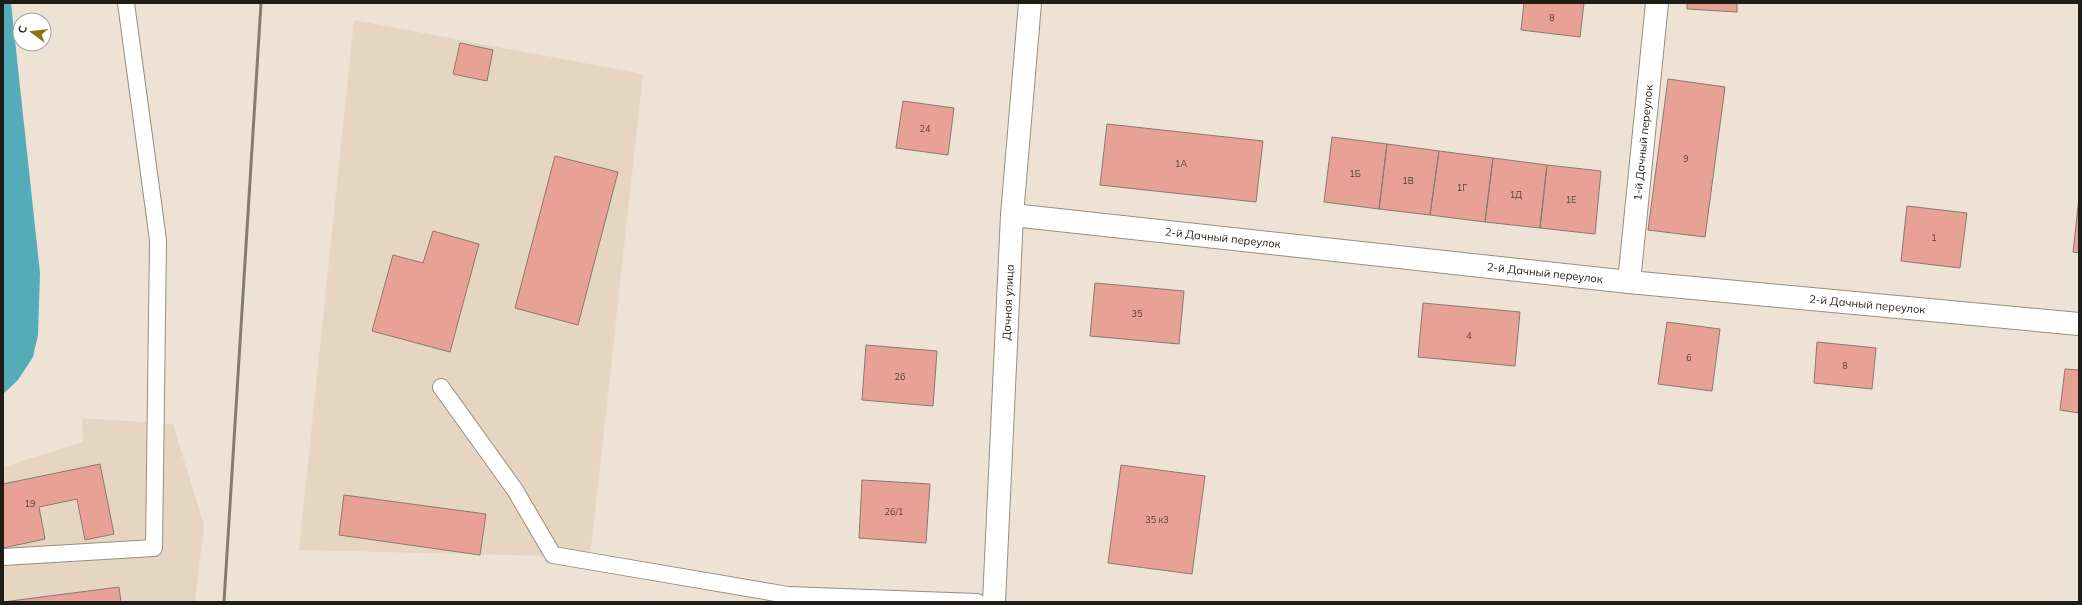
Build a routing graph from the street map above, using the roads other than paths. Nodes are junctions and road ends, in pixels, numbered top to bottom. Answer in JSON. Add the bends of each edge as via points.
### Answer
{"nodes":[{"id":1,"x":126,"y":3,"type":"edge"},
{"id":2,"x":1030,"y":3,"type":"edge"},
{"id":3,"x":1657,"y":3,"type":"edge"},
{"id":4,"x":1012,"y":215,"type":"junction"},
{"id":5,"x":1629,"y":282,"type":"junction"},
{"id":6,"x":2079,"y":324,"type":"edge"},
{"id":7,"x":441,"y":387,"type":"dead end"},
{"id":8,"x":3,"y":557,"type":"edge"},
{"id":9,"x":788,"y":598,"type":"edge"},
{"id":10,"x":977,"y":602,"type":"edge"},
{"id":11,"x":994,"y":602,"type":"edge"}],
"edges":[{"from":1,"to":8,"type":"lane","via":[[158,240],[154,548]]},
{"from":2,"to":4,"type":"street","name":"Дачная улица"},
{"from":3,"to":5,"type":"street","name":"1-й Дачный переулок"},
{"from":4,"to":5,"type":"street","name":"2-й Дачный переулок"},
{"from":4,"to":11,"type":"street","name":"Дачная улица"},
{"from":5,"to":6,"type":"street","name":"2-й Дачный переулок"},
{"from":7,"to":9,"type":"lane","via":[[515,490],[553,555]]},
{"from":9,"to":10,"type":"lane"}]}
